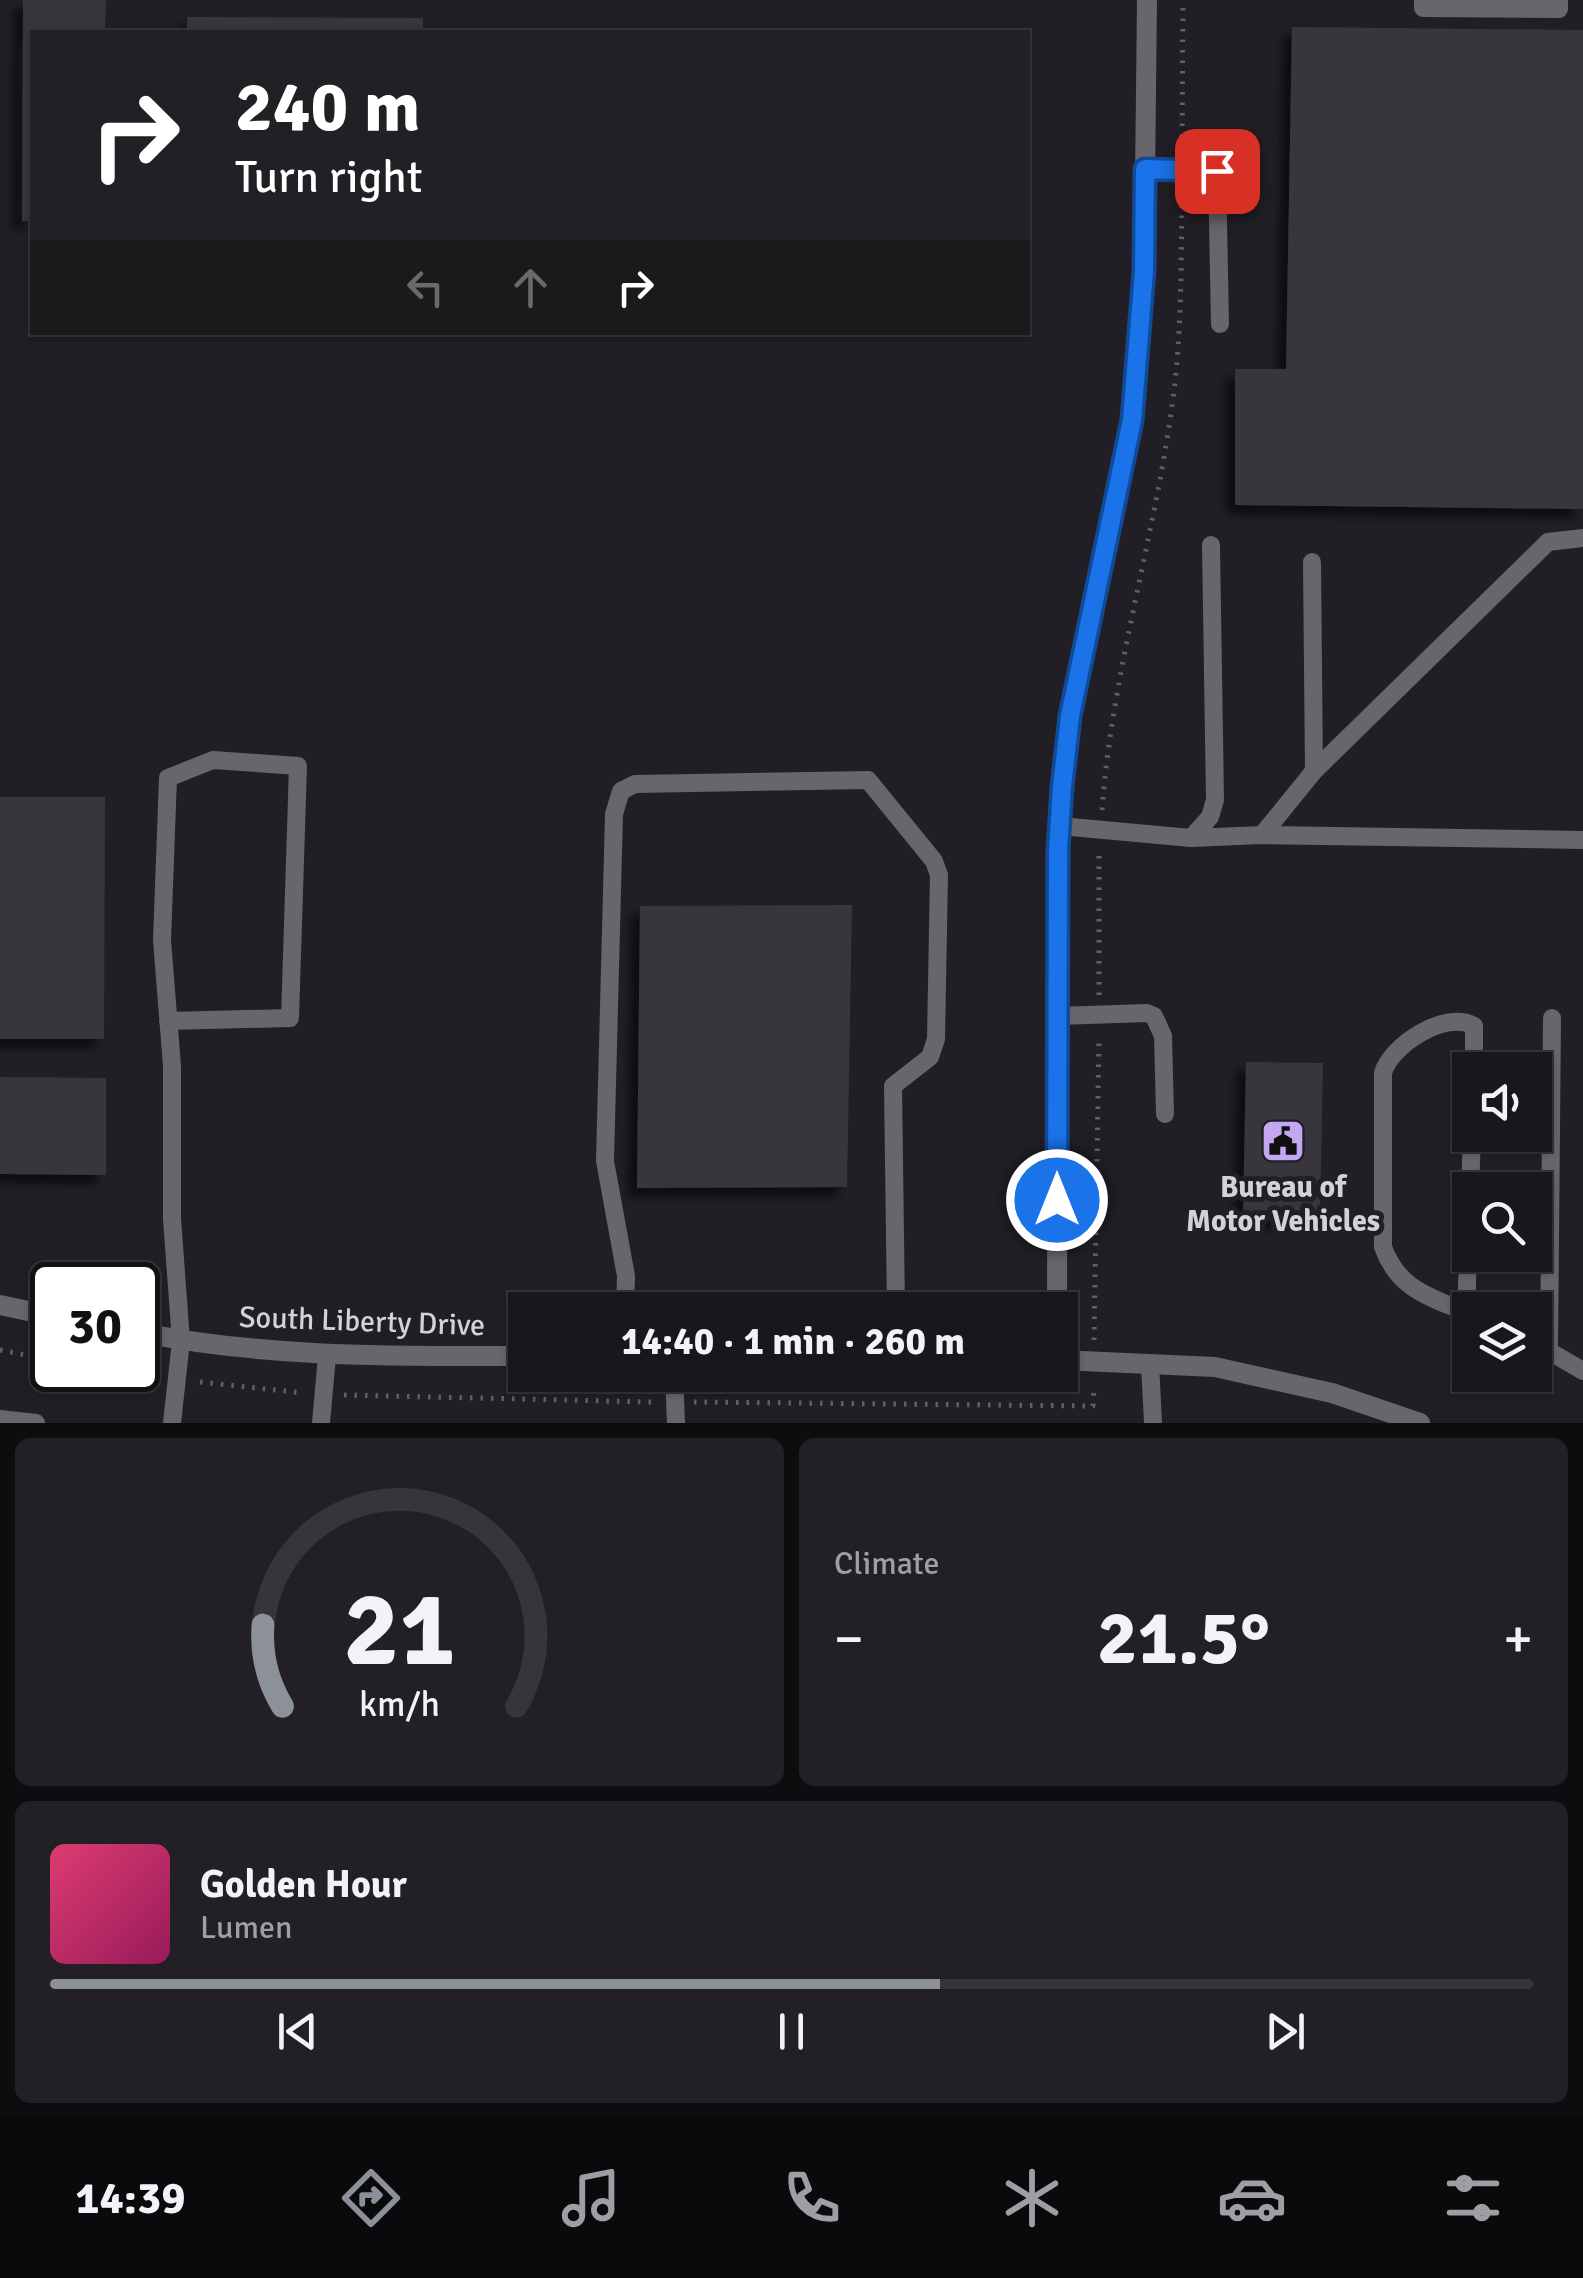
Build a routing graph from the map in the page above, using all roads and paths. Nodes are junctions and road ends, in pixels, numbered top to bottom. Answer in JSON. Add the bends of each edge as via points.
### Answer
{"nodes":[{"id":1,"x":1147,"y":0,"type":"edge"},
{"id":2,"x":1183,"y":0,"type":"edge"},
{"id":3,"x":1423,"y":0,"type":"edge"},
{"id":4,"x":1559,"y":0,"type":"edge"},
{"id":5,"x":1478,"y":5,"type":"edge"},
{"id":6,"x":1145,"y":169,"type":"junction"},
{"id":7,"x":1182,"y":170,"type":"junction"},
{"id":8,"x":1220,"y":324,"type":"dead end"},
{"id":9,"x":1583,"y":538,"type":"edge"},
{"id":10,"x":1210,"y":545,"type":"dead end"},
{"id":11,"x":1312,"y":562,"type":"dead end"},
{"id":12,"x":1314,"y":771,"type":"junction"},
{"id":13,"x":1060,"y":826,"type":"junction"},
{"id":14,"x":1100,"y":830,"type":"junction"},
{"id":15,"x":1262,"y":835,"type":"junction"},
{"id":16,"x":1191,"y":838,"type":"junction"},
{"id":17,"x":1583,"y":840,"type":"edge"},
{"id":18,"x":1098,"y":1015,"type":"junction"},
{"id":19,"x":1058,"y":1016,"type":"junction"},
{"id":20,"x":1552,"y":1018,"type":"dead end"},
{"id":21,"x":168,"y":1021,"type":"junction"},
{"id":22,"x":1474,"y":1052,"type":"edge"},
{"id":23,"x":1165,"y":1114,"type":"dead end"},
{"id":24,"x":626,"y":1292,"type":"edge"},
{"id":25,"x":896,"y":1292,"type":"edge"},
{"id":26,"x":1057,"y":1292,"type":"edge"},
{"id":27,"x":1544,"y":1292,"type":"edge"},
{"id":28,"x":0,"y":1306,"type":"edge"},
{"id":29,"x":1452,"y":1306,"type":"edge"},
{"id":30,"x":30,"y":1312,"type":"edge"},
{"id":31,"x":1095,"y":1320,"type":"dead end"},
{"id":32,"x":160,"y":1337,"type":"edge"},
{"id":33,"x":181,"y":1341,"type":"junction"},
{"id":34,"x":0,"y":1350,"type":"edge"},
{"id":35,"x":1552,"y":1352,"type":"edge"},
{"id":36,"x":30,"y":1356,"type":"edge"},
{"id":37,"x":328,"y":1356,"type":"junction"},
{"id":38,"x":508,"y":1356,"type":"edge"},
{"id":39,"x":1078,"y":1361,"type":"edge"},
{"id":40,"x":1150,"y":1364,"type":"junction"},
{"id":41,"x":1583,"y":1371,"type":"edge"},
{"id":42,"x":160,"y":1377,"type":"edge"},
{"id":43,"x":177,"y":1379,"type":"junction"},
{"id":44,"x":675,"y":1392,"type":"edge"},
{"id":45,"x":324,"y":1394,"type":"junction"},
{"id":46,"x":675,"y":1402,"type":"junction"},
{"id":47,"x":1093,"y":1406,"type":"dead end"},
{"id":48,"x":0,"y":1420,"type":"edge"},
{"id":49,"x":36,"y":1423,"type":"edge"},
{"id":50,"x":172,"y":1423,"type":"edge"},
{"id":51,"x":321,"y":1423,"type":"edge"},
{"id":52,"x":676,"y":1423,"type":"edge"},
{"id":53,"x":1153,"y":1423,"type":"edge"},
{"id":54,"x":1420,"y":1423,"type":"edge"}],
"edges":[{"from":1,"to":6,"type":"street"},
{"from":2,"to":7,"type":"path"},
{"from":3,"to":5,"type":"lane","via":[[1423,8]]},
{"from":4,"to":5,"type":"lane","via":[[1559,10]]},
{"from":6,"to":7,"type":"lane"},
{"from":6,"to":13,"type":"street","via":[[1132,420],[1070,716]]},
{"from":7,"to":8,"type":"lane","via":[[1217,171]]},
{"from":7,"to":14,"type":"path","via":[[1172,412],[1113,709]]},
{"from":9,"to":12,"type":"lane","via":[[1548,542]]},
{"from":10,"to":16,"type":"lane","via":[[1215,800]]},
{"from":11,"to":12,"type":"lane"},
{"from":12,"to":15,"type":"lane"},
{"from":13,"to":14,"type":"lane"},
{"from":13,"to":19,"type":"street"},
{"from":14,"to":16,"type":"lane"},
{"from":14,"to":18,"type":"path"},
{"from":15,"to":16,"type":"lane"},
{"from":15,"to":17,"type":"lane"},
{"from":18,"to":19,"type":"lane"},
{"from":18,"to":23,"type":"lane","via":[[1154,1016],[1163,1036]]},
{"from":18,"to":31,"type":"path"},
{"from":19,"to":26,"type":"street"},
{"from":20,"to":27,"type":"lane"},
{"from":21,"to":21,"type":"lane","via":[[162,940],[168,778],[213,760],[298,766],[290,1018]]},
{"from":21,"to":33,"type":"lane"},
{"from":22,"to":29,"type":"lane","via":[[1474,1026],[1437,1022],[1386,1061],[1383,1073],[1382,1247],[1402,1281]]},
{"from":24,"to":25,"type":"lane","via":[[605,1161],[614,814],[620,791],[635,784],[868,780],[939,875],[936,1040],[930,1057],[893,1086]]},
{"from":28,"to":30,"type":"street"},
{"from":32,"to":33,"type":"street","name":"South Liberty Drive"},
{"from":33,"to":37,"type":"street","name":"South Liberty Drive"},
{"from":33,"to":43,"type":"lane"},
{"from":34,"to":36,"type":"path"},
{"from":35,"to":41,"type":"lane"},
{"from":37,"to":38,"type":"street","name":"South Liberty Drive"},
{"from":37,"to":45,"type":"lane"},
{"from":39,"to":40,"type":"street"},
{"from":40,"to":53,"type":"lane"},
{"from":40,"to":54,"type":"street","via":[[1215,1367],[1332,1393]]},
{"from":42,"to":43,"type":"path"},
{"from":43,"to":45,"type":"path"},
{"from":43,"to":50,"type":"lane"},
{"from":44,"to":46,"type":"lane"},
{"from":45,"to":46,"type":"path"},
{"from":45,"to":51,"type":"lane"},
{"from":46,"to":47,"type":"path"},
{"from":46,"to":52,"type":"lane"},
{"from":48,"to":49,"type":"lane"}]}
